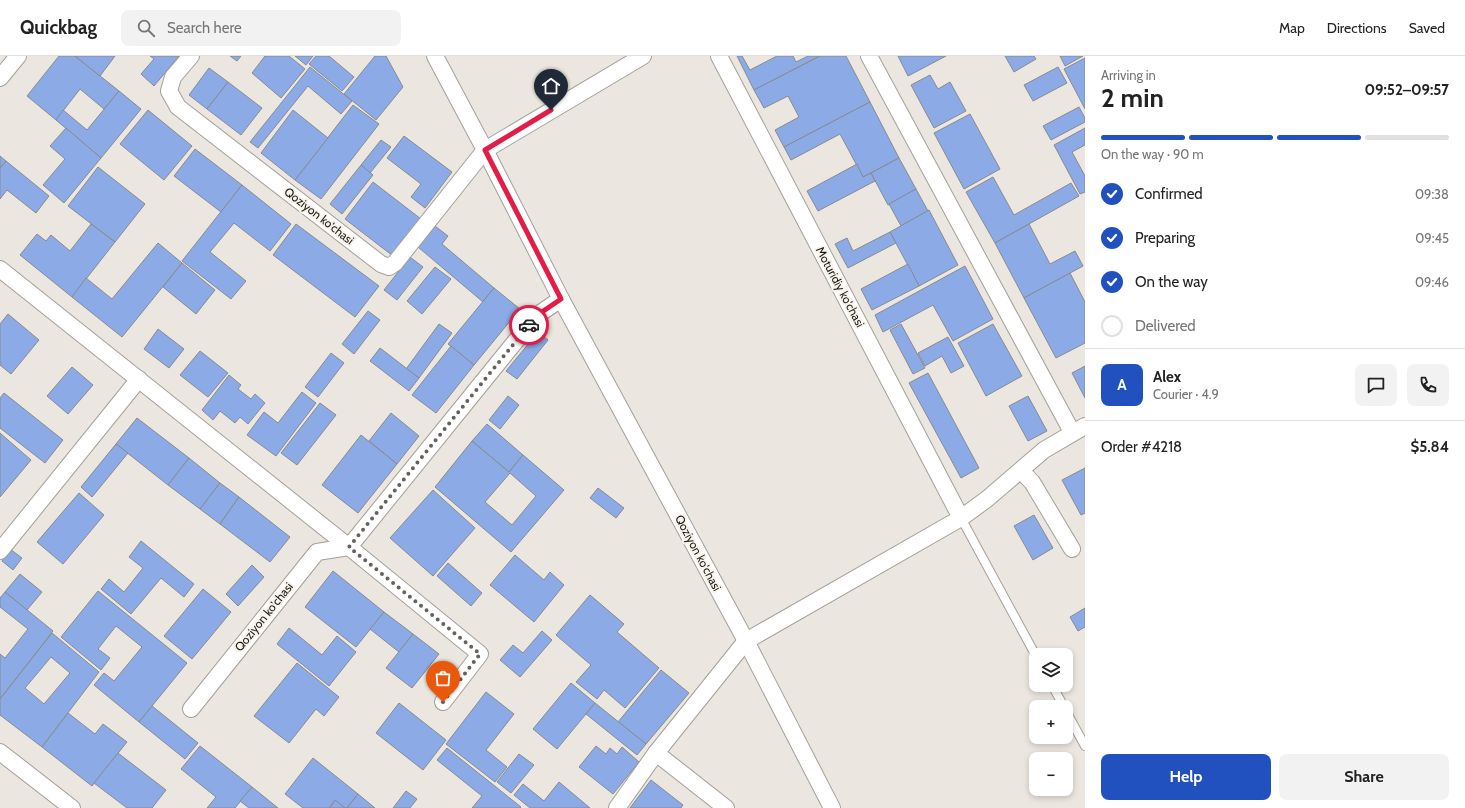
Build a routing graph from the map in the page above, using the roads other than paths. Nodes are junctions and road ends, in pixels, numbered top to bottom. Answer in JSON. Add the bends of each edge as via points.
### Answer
{"nodes":[{"id":1,"x":18,"y":56,"type":"edge"},
{"id":2,"x":191,"y":56,"type":"edge"},
{"id":3,"x":435,"y":56,"type":"edge"},
{"id":4,"x":643,"y":56,"type":"edge"},
{"id":5,"x":719,"y":56,"type":"edge"},
{"id":6,"x":869,"y":56,"type":"edge"},
{"id":7,"x":0,"y":78,"type":"edge"},
{"id":8,"x":485,"y":150,"type":"junction"},
{"id":9,"x":0,"y":269,"type":"edge"},
{"id":10,"x":561,"y":299,"type":"junction"},
{"id":11,"x":139,"y":379,"type":"junction"},
{"id":12,"x":1079,"y":429,"type":"edge"},
{"id":13,"x":1021,"y":472,"type":"junction"},
{"id":14,"x":961,"y":518,"type":"junction"},
{"id":15,"x":349,"y":547,"type":"junction"},
{"id":16,"x":1072,"y":549,"type":"dead end"},
{"id":17,"x":0,"y":551,"type":"edge"},
{"id":18,"x":746,"y":641,"type":"junction"},
{"id":19,"x":1032,"y":648,"type":"edge"},
{"id":20,"x":443,"y":702,"type":"dead end"},
{"id":21,"x":191,"y":709,"type":"dead end"},
{"id":22,"x":1073,"y":724,"type":"edge"},
{"id":23,"x":1085,"y":746,"type":"edge"},
{"id":24,"x":0,"y":752,"type":"edge"},
{"id":25,"x":656,"y":753,"type":"junction"},
{"id":26,"x":72,"y":808,"type":"edge"},
{"id":27,"x":617,"y":808,"type":"edge"},
{"id":28,"x":726,"y":808,"type":"edge"},
{"id":29,"x":832,"y":808,"type":"edge"}],
"edges":[{"from":1,"to":7,"type":"street"},
{"from":2,"to":8,"type":"street","name":"Qoziyon ko'chasi","via":[[173,77],[169,91],[178,107],[381,264],[389,266],[395,263]]},
{"from":3,"to":8,"type":"street","name":"Qoziyon ko'chasi"},
{"from":4,"to":8,"type":"street"},
{"from":5,"to":14,"type":"street","name":"Moturidiy ko'chasi"},
{"from":6,"to":12,"type":"street"},
{"from":8,"to":10,"type":"street","name":"Qoziyon ko'chasi"},
{"from":9,"to":11,"type":"street"},
{"from":10,"to":15,"type":"street","via":[[536,316]]},
{"from":10,"to":18,"type":"street","name":"Qoziyon ko'chasi"},
{"from":11,"to":15,"type":"street"},
{"from":11,"to":17,"type":"street"},
{"from":12,"to":13,"type":"street","via":[[1044,450]]},
{"from":13,"to":14,"type":"street"},
{"from":13,"to":16,"type":"street","via":[[1032,482]]},
{"from":14,"to":18,"type":"street"},
{"from":14,"to":19,"type":"lane"},
{"from":15,"to":20,"type":"street","via":[[480,654]]},
{"from":15,"to":21,"type":"street","name":"Qoziyon ko'chasi","via":[[317,552]]},
{"from":18,"to":25,"type":"street"},
{"from":18,"to":29,"type":"street","name":"Qoziyon ko'chasi"},
{"from":22,"to":23,"type":"lane"},
{"from":24,"to":26,"type":"street"},
{"from":25,"to":27,"type":"street"},
{"from":25,"to":28,"type":"street"}]}
